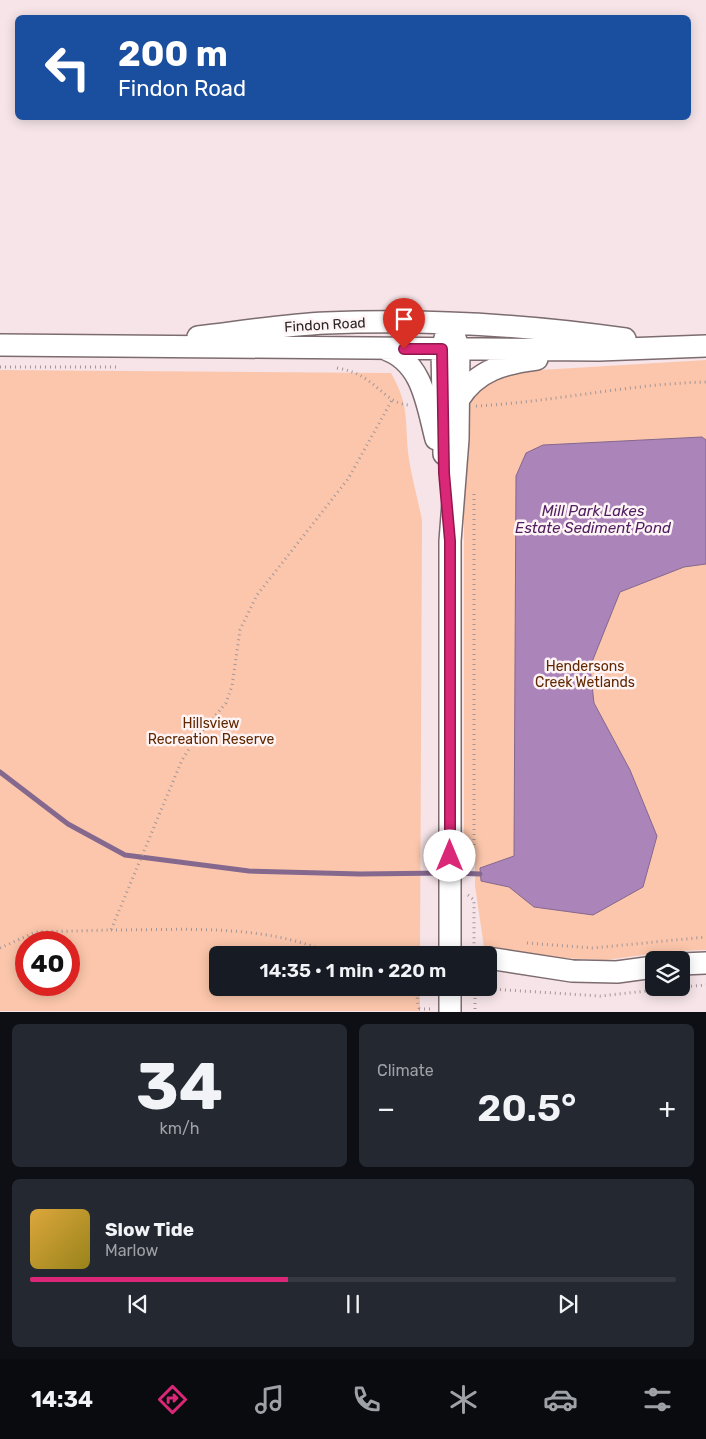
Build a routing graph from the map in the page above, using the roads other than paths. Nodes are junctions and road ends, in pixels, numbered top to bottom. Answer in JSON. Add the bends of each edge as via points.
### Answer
{"nodes":[{"id":1,"x":450,"y":324,"type":"junction"},
{"id":2,"x":0,"y":344,"type":"edge"},
{"id":3,"x":128,"y":345,"type":"junction"},
{"id":4,"x":673,"y":346,"type":"junction"},
{"id":5,"x":706,"y":346,"type":"edge"},
{"id":6,"x":384,"y":349,"type":"junction"},
{"id":7,"x":451,"y":349,"type":"junction"},
{"id":8,"x":599,"y":350,"type":"junction"},
{"id":9,"x":466,"y":406,"type":"junction"},
{"id":10,"x":444,"y":473,"type":"junction"},
{"id":11,"x":450,"y":541,"type":"junction"},
{"id":12,"x":459,"y":946,"type":"edge"},
{"id":13,"x":497,"y":953,"type":"edge"},
{"id":14,"x":706,"y":962,"type":"edge"},
{"id":15,"x":690,"y":963,"type":"edge"},
{"id":16,"x":550,"y":969,"type":"junction"},
{"id":17,"x":645,"y":969,"type":"edge"},
{"id":18,"x":497,"y":979,"type":"edge"},
{"id":19,"x":450,"y":996,"type":"edge"},
{"id":20,"x":450,"y":1012,"type":"edge"}],
"edges":[{"from":1,"to":3,"type":"street","name":"Findon Road","via":[[325,323]]},
{"from":1,"to":4,"type":"street","name":"Findon Road","via":[[576,332]]},
{"from":1,"to":7,"type":"street"},
{"from":2,"to":3,"type":"street","name":"Findon Road"},
{"from":3,"to":6,"type":"street","name":"Findon Road"},
{"from":4,"to":5,"type":"street","name":"Findon Road"},
{"from":4,"to":8,"type":"street","name":"Findon Road"},
{"from":6,"to":7,"type":"street","name":"Findon Road"},
{"from":6,"to":10,"type":"street","via":[[396,353],[409,364],[422,387]]},
{"from":7,"to":8,"type":"street","name":"Findon Road"},
{"from":7,"to":9,"type":"street"},
{"from":7,"to":10,"type":"street"},
{"from":8,"to":9,"type":"street","via":[[496,367],[471,382]]},
{"from":9,"to":11,"type":"street"},
{"from":10,"to":11,"type":"street"},
{"from":11,"to":12,"type":"street"},
{"from":13,"to":16,"type":"street"},
{"from":14,"to":15,"type":"street"},
{"from":16,"to":17,"type":"street","via":[[597,972]]},
{"from":16,"to":18,"type":"street"},
{"from":19,"to":20,"type":"street"}]}
